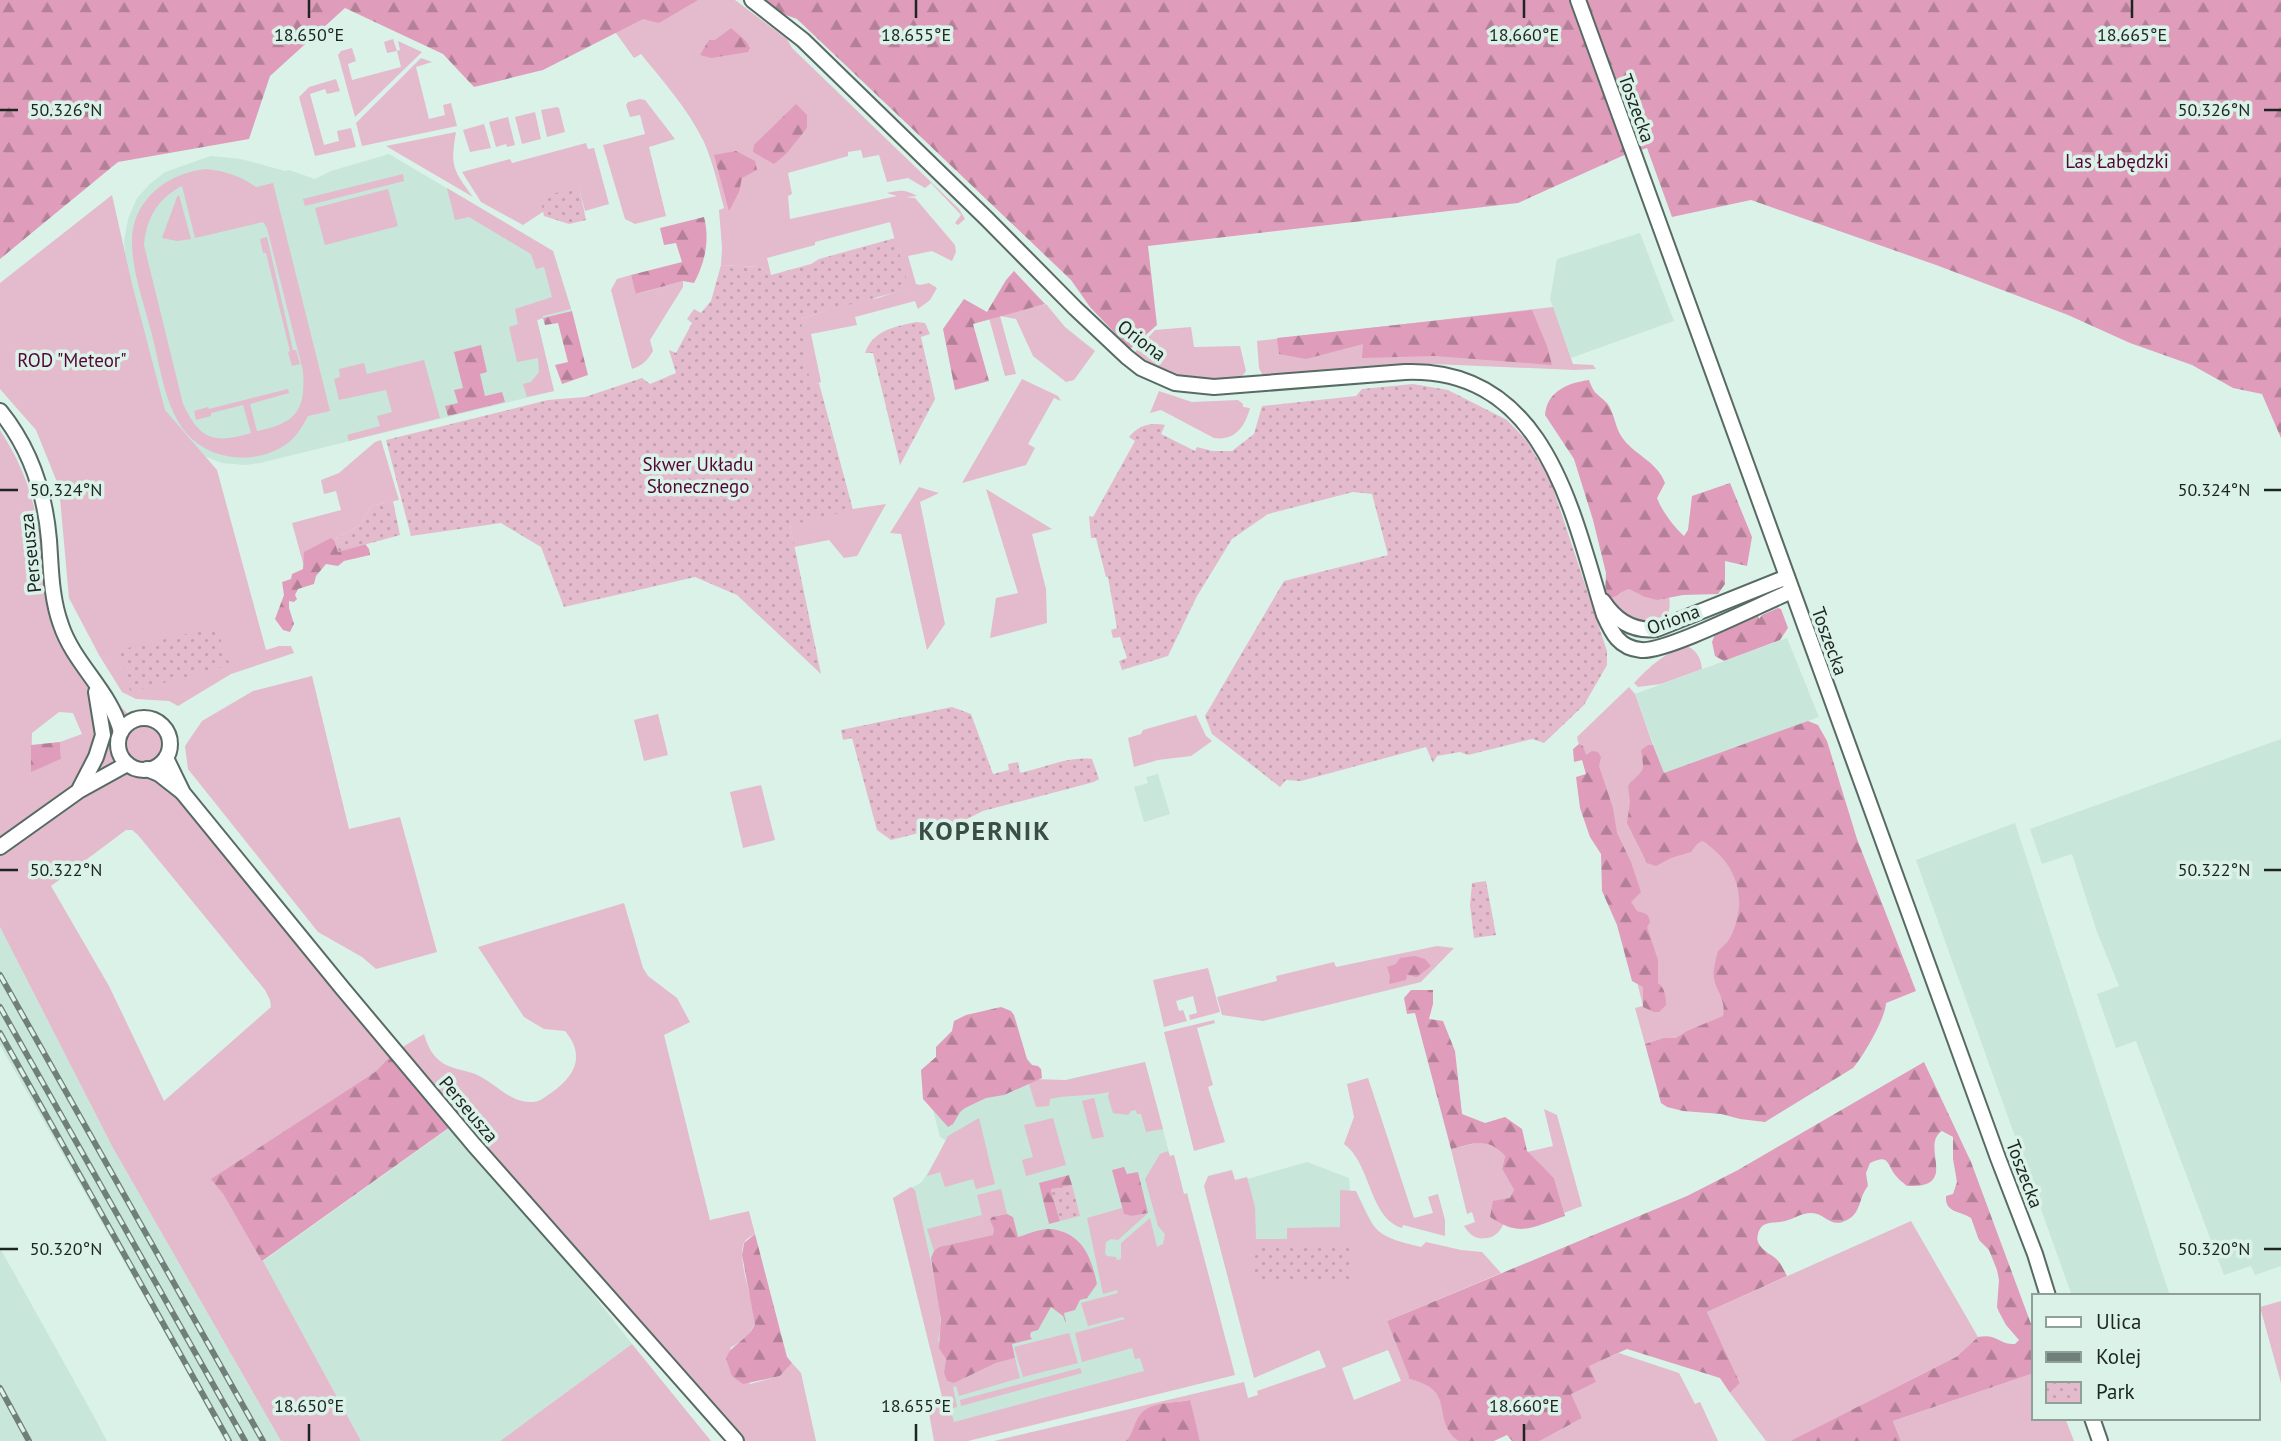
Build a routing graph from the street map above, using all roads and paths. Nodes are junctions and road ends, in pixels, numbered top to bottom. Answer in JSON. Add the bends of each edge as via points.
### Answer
{"nodes":[{"id":1,"x":752,"y":0,"type":"edge"},
{"id":2,"x":1578,"y":0,"type":"edge"},
{"id":3,"x":0,"y":411,"type":"edge"},
{"id":4,"x":1789,"y":584,"type":"junction"},
{"id":5,"x":1597,"y":591,"type":"junction"},
{"id":6,"x":1684,"y":619,"type":"junction"},
{"id":7,"x":1633,"y":633,"type":"junction"},
{"id":8,"x":1695,"y":634,"type":"junction"},
{"id":9,"x":97,"y":684,"type":"junction"},
{"id":10,"x":136,"y":719,"type":"junction"},
{"id":11,"x":121,"y":732,"type":"junction"},
{"id":12,"x":119,"y":749,"type":"junction"},
{"id":13,"x":166,"y":758,"type":"junction"},
{"id":14,"x":127,"y":764,"type":"junction"},
{"id":15,"x":148,"y":769,"type":"junction"},
{"id":16,"x":95,"y":780,"type":"junction"},
{"id":17,"x":80,"y":790,"type":"junction"},
{"id":18,"x":183,"y":793,"type":"junction"},
{"id":19,"x":0,"y":847,"type":"edge"},
{"id":20,"x":2047,"y":1294,"type":"edge"},
{"id":21,"x":2093,"y":1420,"type":"edge"},
{"id":22,"x":736,"y":1441,"type":"edge"},
{"id":23,"x":2100,"y":1441,"type":"edge"}],
"edges":[{"from":1,"to":5,"type":"street","name":"Oriona","via":[[803,40],[1142,368],[1175,383],[1214,387],[1426,372],[1456,378],[1498,399],[1524,423],[1559,476]]},
{"from":2,"to":4,"type":"street","name":"Toszecka"},
{"from":3,"to":9,"type":"street","name":"Perseusza","via":[[34,468],[42,493],[57,613],[71,648]]},
{"from":4,"to":6,"type":"street","name":"Oriona"},
{"from":4,"to":8,"type":"street","name":"Oriona"},
{"from":4,"to":20,"type":"street","name":"Toszecka"},
{"from":5,"to":7,"type":"street","name":"Oriona"},
{"from":5,"to":7,"type":"street","name":"Oriona","via":[[1612,633]]},
{"from":6,"to":7,"type":"street","name":"Oriona"},
{"from":6,"to":8,"type":"street"},
{"from":7,"to":8,"type":"street","name":"Oriona","via":[[1640,650]]},
{"from":9,"to":10,"type":"street","name":"Perseusza"},
{"from":9,"to":11,"type":"street","name":"Perseusza"},
{"from":9,"to":17,"type":"street","via":[[103,735]]},
{"from":10,"to":11,"type":"street"},
{"from":10,"to":13,"type":"street","via":[[151,719],[166,729],[170,745]]},
{"from":11,"to":12,"type":"street"},
{"from":12,"to":14,"type":"street"},
{"from":12,"to":16,"type":"street"},
{"from":13,"to":15,"type":"street"},
{"from":13,"to":18,"type":"street","name":"Perseusza"},
{"from":14,"to":15,"type":"street"},
{"from":14,"to":16,"type":"street"},
{"from":15,"to":18,"type":"street","name":"Perseusza"},
{"from":16,"to":17,"type":"street"},
{"from":17,"to":19,"type":"street"},
{"from":18,"to":22,"type":"street","name":"Perseusza","via":[[474,1145]]},
{"from":21,"to":23,"type":"street"}]}
